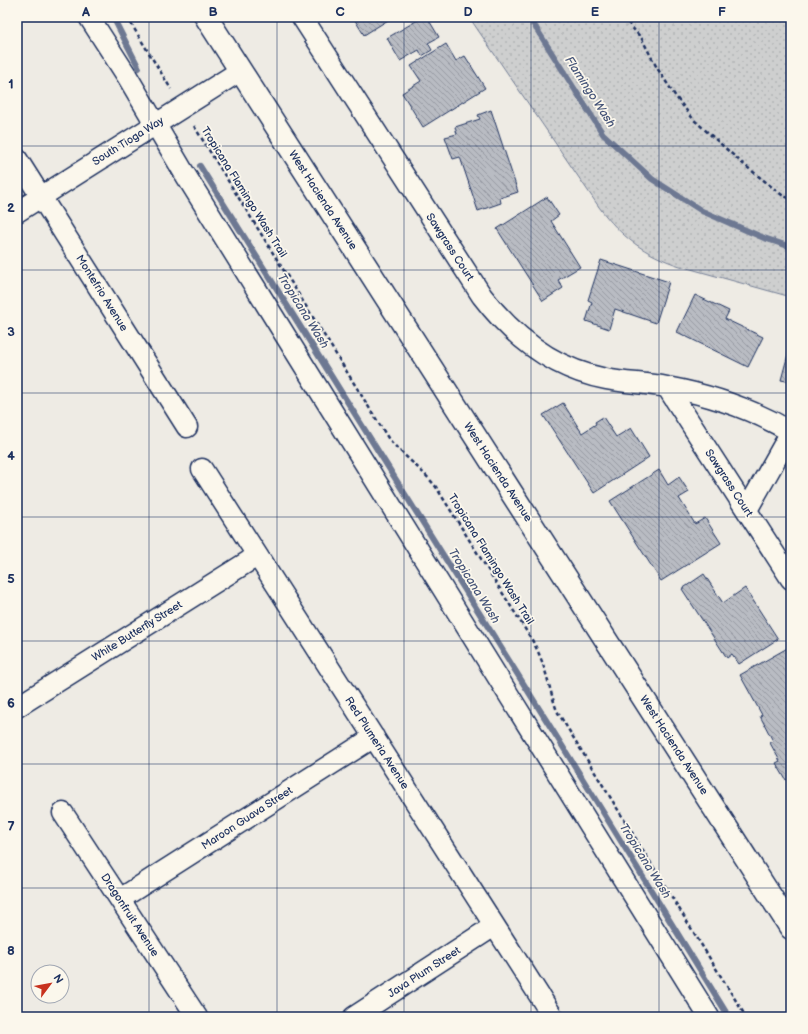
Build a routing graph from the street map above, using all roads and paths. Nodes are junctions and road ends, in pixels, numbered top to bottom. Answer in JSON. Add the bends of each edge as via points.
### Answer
{"nodes":[{"id":1,"x":89,"y":17,"type":"edge"},
{"id":2,"x":127,"y":17,"type":"edge"},
{"id":3,"x":206,"y":17,"type":"edge"},
{"id":4,"x":302,"y":17,"type":"edge"},
{"id":5,"x":623,"y":17,"type":"edge"},
{"id":6,"x":240,"y":71,"type":"junction"},
{"id":7,"x":171,"y":89,"type":"dead end"},
{"id":8,"x":155,"y":124,"type":"junction"},
{"id":9,"x":194,"y":126,"type":"dead end"},
{"id":10,"x":17,"y":159,"type":"edge"},
{"id":11,"x":41,"y":196,"type":"junction"},
{"id":12,"x":791,"y":199,"type":"edge"},
{"id":13,"x":17,"y":212,"type":"edge"},
{"id":14,"x":667,"y":387,"type":"junction"},
{"id":15,"x":187,"y":427,"type":"dead end"},
{"id":16,"x":791,"y":432,"type":"edge"},
{"id":17,"x":202,"y":469,"type":"dead end"},
{"id":18,"x":747,"y":510,"type":"junction"},
{"id":19,"x":257,"y":556,"type":"junction"},
{"id":20,"x":791,"y":579,"type":"edge"},
{"id":21,"x":17,"y":707,"type":"edge"},
{"id":22,"x":374,"y":737,"type":"junction"},
{"id":23,"x":63,"y":813,"type":"dead end"},
{"id":24,"x":120,"y":899,"type":"junction"},
{"id":25,"x":494,"y":926,"type":"junction"},
{"id":26,"x":791,"y":928,"type":"edge"},
{"id":27,"x":197,"y":1017,"type":"edge"},
{"id":28,"x":354,"y":1017,"type":"edge"},
{"id":29,"x":553,"y":1017,"type":"edge"},
{"id":30,"x":709,"y":1017,"type":"edge"},
{"id":31,"x":746,"y":1017,"type":"edge"}],
"edges":[{"from":1,"to":8,"type":"street"},
{"from":2,"to":7,"type":"path"},
{"from":3,"to":6,"type":"main road","name":"West Hacienda Avenue"},
{"from":4,"to":14,"type":"street","name":"Sawgrass Court","via":[[482,296],[511,331],[548,357],[579,371],[606,379]]},
{"from":5,"to":12,"type":"path","via":[[642,39],[657,68],[694,120],[742,163],[782,195]]},
{"from":6,"to":8,"type":"street","name":"South Tioga Way"},
{"from":6,"to":26,"type":"main road","name":"West Hacienda Avenue"},
{"from":8,"to":11,"type":"street","name":"South Tioga Way"},
{"from":8,"to":30,"type":"street"},
{"from":9,"to":31,"type":"path","name":"Tropicana Flamingo Wash Trail","via":[[388,438],[436,487],[532,640],[545,667],[557,711]]},
{"from":10,"to":11,"type":"street","name":"Montefrio Avenue"},
{"from":11,"to":13,"type":"street","name":"South Tioga Way"},
{"from":11,"to":15,"type":"street","name":"Montefrio Avenue"},
{"from":14,"to":16,"type":"street","name":"Sawgrass Court","via":[[726,402],[771,420]]},
{"from":14,"to":18,"type":"street","name":"Sawgrass Court"},
{"from":16,"to":18,"type":"street"},
{"from":17,"to":19,"type":"street","name":"Red Plumeria Avenue"},
{"from":18,"to":20,"type":"street","name":"Sawgrass Court"},
{"from":19,"to":21,"type":"street","name":"White Butterfly Street"},
{"from":19,"to":22,"type":"street","name":"Red Plumeria Avenue"},
{"from":22,"to":24,"type":"street","name":"Maroon Guava Street"},
{"from":22,"to":25,"type":"street","name":"Red Plumeria Avenue"},
{"from":23,"to":24,"type":"street","name":"Dragonfruit Avenue"},
{"from":24,"to":27,"type":"street","name":"Dragonfruit Avenue"},
{"from":25,"to":28,"type":"street","name":"Java Plum Street"},
{"from":25,"to":29,"type":"street","name":"Red Plumeria Avenue"}]}
